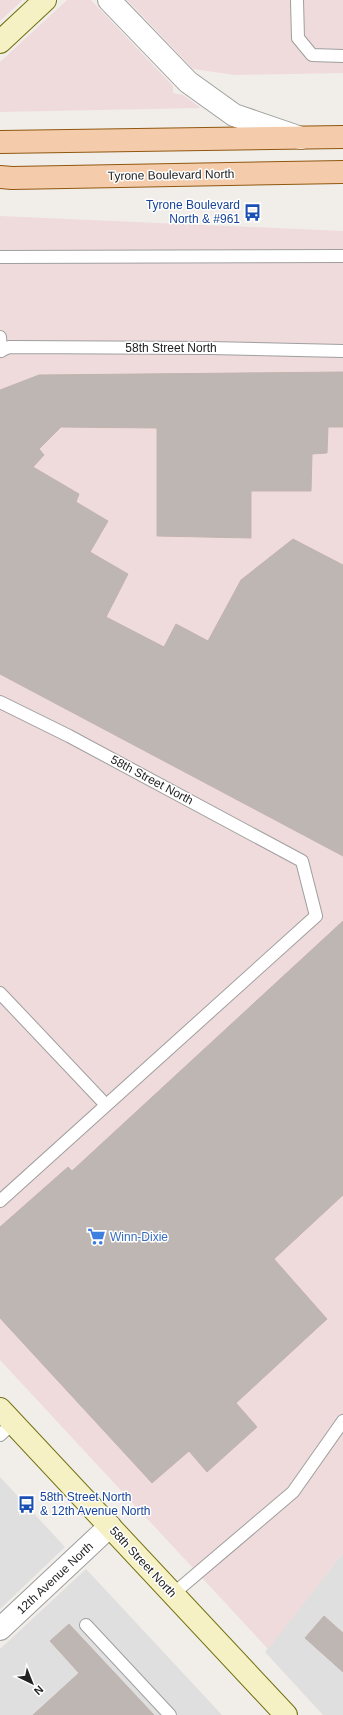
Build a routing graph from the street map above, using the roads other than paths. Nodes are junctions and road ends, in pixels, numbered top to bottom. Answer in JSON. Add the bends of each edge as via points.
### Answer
{"nodes":[{"id":1,"x":45,"y":0,"type":"edge"},
{"id":2,"x":109,"y":0,"type":"edge"},
{"id":3,"x":297,"y":0,"type":"edge"},
{"id":4,"x":0,"y":42,"type":"edge"},
{"id":5,"x":343,"y":56,"type":"edge"},
{"id":6,"x":343,"y":137,"type":"edge"},
{"id":7,"x":302,"y":138,"type":"junction"},
{"id":8,"x":0,"y":142,"type":"edge"},
{"id":9,"x":343,"y":172,"type":"edge"},
{"id":10,"x":0,"y":177,"type":"edge"},
{"id":11,"x":343,"y":256,"type":"edge"},
{"id":12,"x":0,"y":257,"type":"edge"},
{"id":13,"x":0,"y":337,"type":"edge"},
{"id":14,"x":343,"y":350,"type":"edge"},
{"id":15,"x":0,"y":351,"type":"edge"},
{"id":16,"x":0,"y":702,"type":"edge"},
{"id":17,"x":0,"y":993,"type":"edge"},
{"id":18,"x":106,"y":1105,"type":"junction"},
{"id":19,"x":0,"y":1201,"type":"edge"},
{"id":20,"x":343,"y":1421,"type":"edge"},
{"id":21,"x":4,"y":1422,"type":"edge"},
{"id":22,"x":110,"y":1526,"type":"junction"},
{"id":23,"x":173,"y":1594,"type":"junction"},
{"id":24,"x":86,"y":1625,"type":"dead end"},
{"id":25,"x":0,"y":1629,"type":"edge"},
{"id":26,"x":170,"y":1715,"type":"edge"},
{"id":27,"x":286,"y":1715,"type":"edge"}],
"edges":[{"from":1,"to":4,"type":"street"},
{"from":2,"to":7,"type":"street","via":[[188,82],[228,111]]},
{"from":3,"to":5,"type":"lane","via":[[298,38],[312,55]]},
{"from":6,"to":7,"type":"main road"},
{"from":7,"to":8,"type":"main road"},
{"from":9,"to":10,"type":"main road","name":"Tyrone Boulevard North"},
{"from":11,"to":12,"type":"lane"},
{"from":13,"to":15,"type":"lane"},
{"from":14,"to":15,"type":"lane","name":"58th Street North","via":[[9,347]]},
{"from":16,"to":18,"type":"lane","name":"58th Street North","via":[[69,736],[302,861],[316,916]]},
{"from":17,"to":18,"type":"lane"},
{"from":18,"to":19,"type":"lane"},
{"from":20,"to":23,"type":"lane","via":[[293,1492]]},
{"from":21,"to":22,"type":"street","name":"58th Street North"},
{"from":22,"to":23,"type":"street","name":"58th Street North"},
{"from":22,"to":25,"type":"street","name":"12th Avenue North"},
{"from":23,"to":27,"type":"street","name":"58th Street North"},
{"from":24,"to":26,"type":"lane"}]}
